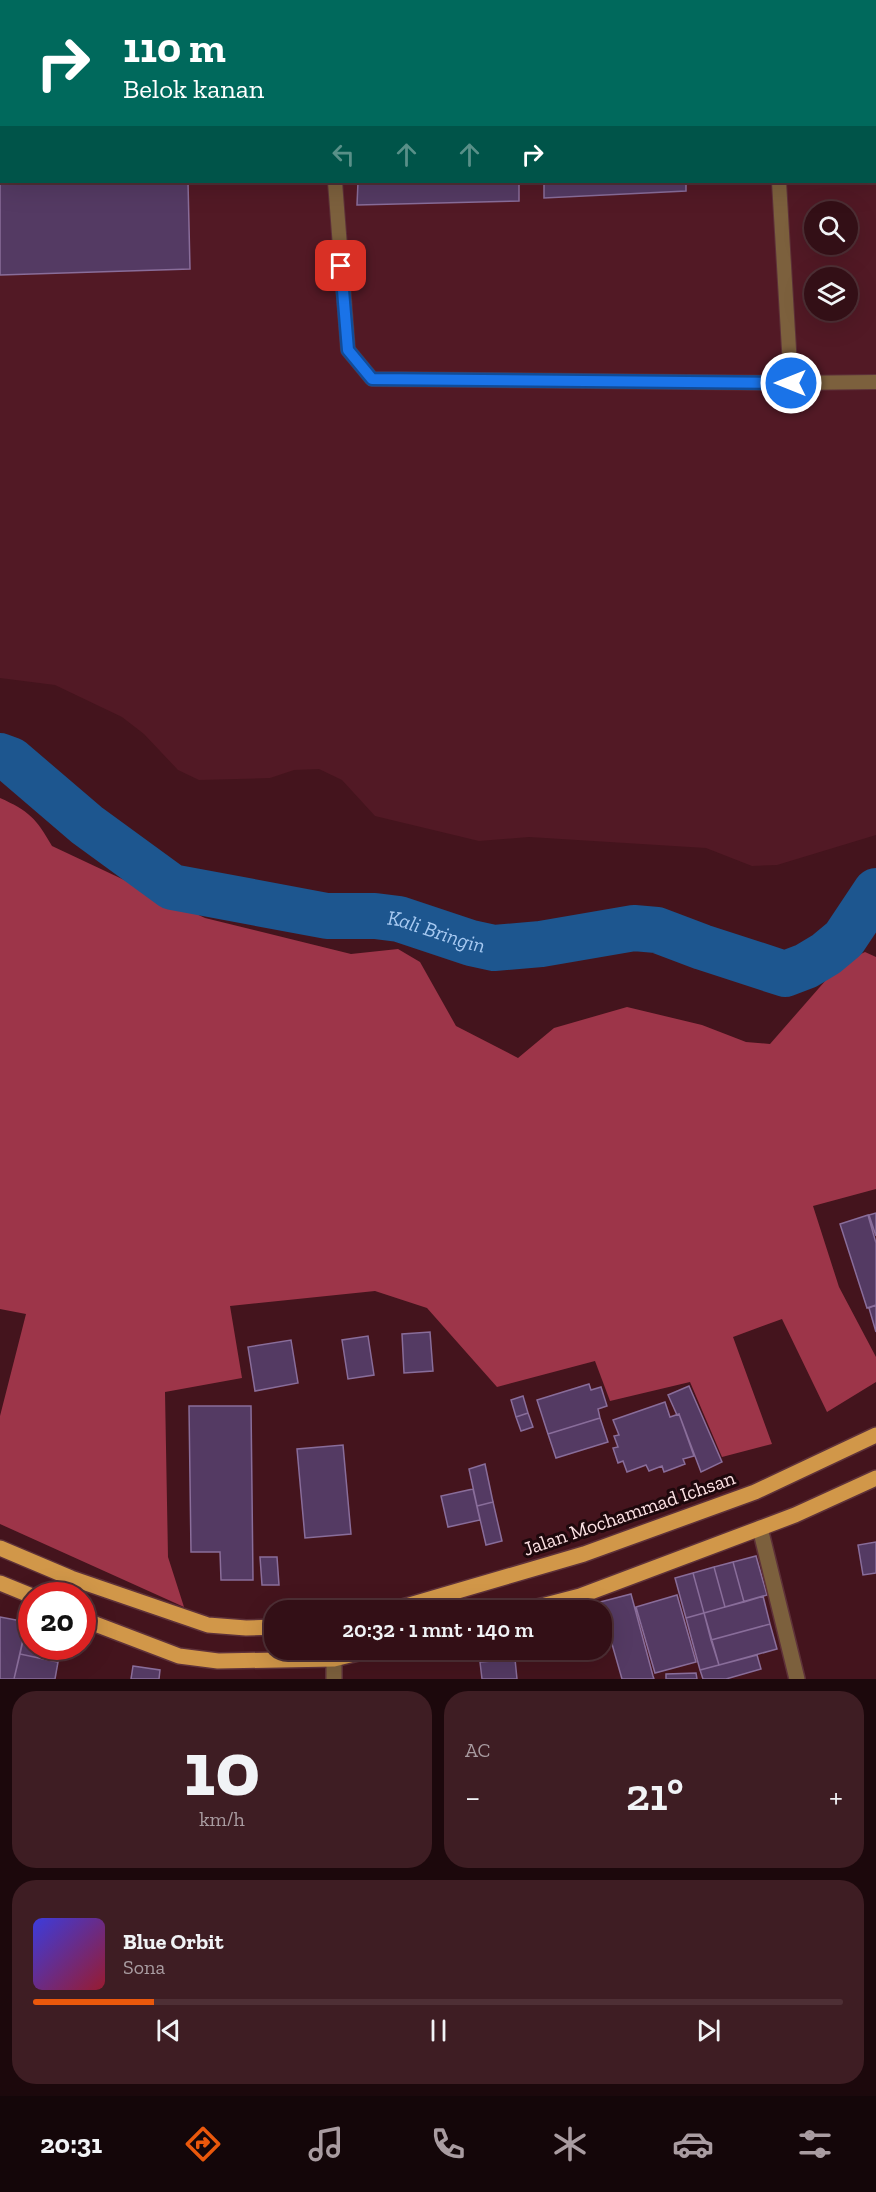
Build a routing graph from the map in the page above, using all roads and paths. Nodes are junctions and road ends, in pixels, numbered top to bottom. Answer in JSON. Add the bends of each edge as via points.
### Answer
{"nodes":[{"id":1,"x":335,"y":183,"type":"edge"},
{"id":2,"x":779,"y":183,"type":"edge"},
{"id":3,"x":876,"y":382,"type":"edge"},
{"id":4,"x":791,"y":383,"type":"junction"},
{"id":5,"x":876,"y":1435,"type":"edge"},
{"id":6,"x":876,"y":1478,"type":"edge"},
{"id":7,"x":760,"y":1528,"type":"junction"},
{"id":8,"x":0,"y":1548,"type":"edge"},
{"id":9,"x":0,"y":1582,"type":"edge"},
{"id":10,"x":18,"y":1590,"type":"edge"},
{"id":11,"x":425,"y":1600,"type":"edge"},
{"id":12,"x":565,"y":1600,"type":"edge"},
{"id":13,"x":96,"y":1624,"type":"edge"},
{"id":14,"x":264,"y":1627,"type":"edge"},
{"id":15,"x":276,"y":1660,"type":"edge"},
{"id":16,"x":334,"y":1660,"type":"edge"},
{"id":17,"x":334,"y":1679,"type":"edge"},
{"id":18,"x":797,"y":1679,"type":"edge"}],
"edges":[{"from":1,"to":4,"type":"lane","via":[[348,350],[372,379]]},
{"from":2,"to":4,"type":"lane"},
{"from":3,"to":4,"type":"lane"},
{"from":5,"to":11,"type":"main road","name":"Jalan Mochammad Ichsan","via":[[755,1492],[595,1550]]},
{"from":6,"to":7,"type":"main road"},
{"from":7,"to":12,"type":"main road"},
{"from":7,"to":18,"type":"street"},
{"from":8,"to":14,"type":"main road","via":[[71,1578],[208,1625]]},
{"from":9,"to":10,"type":"main road"},
{"from":13,"to":15,"type":"main road","via":[[179,1656],[218,1661]]},
{"from":16,"to":17,"type":"street"}]}
